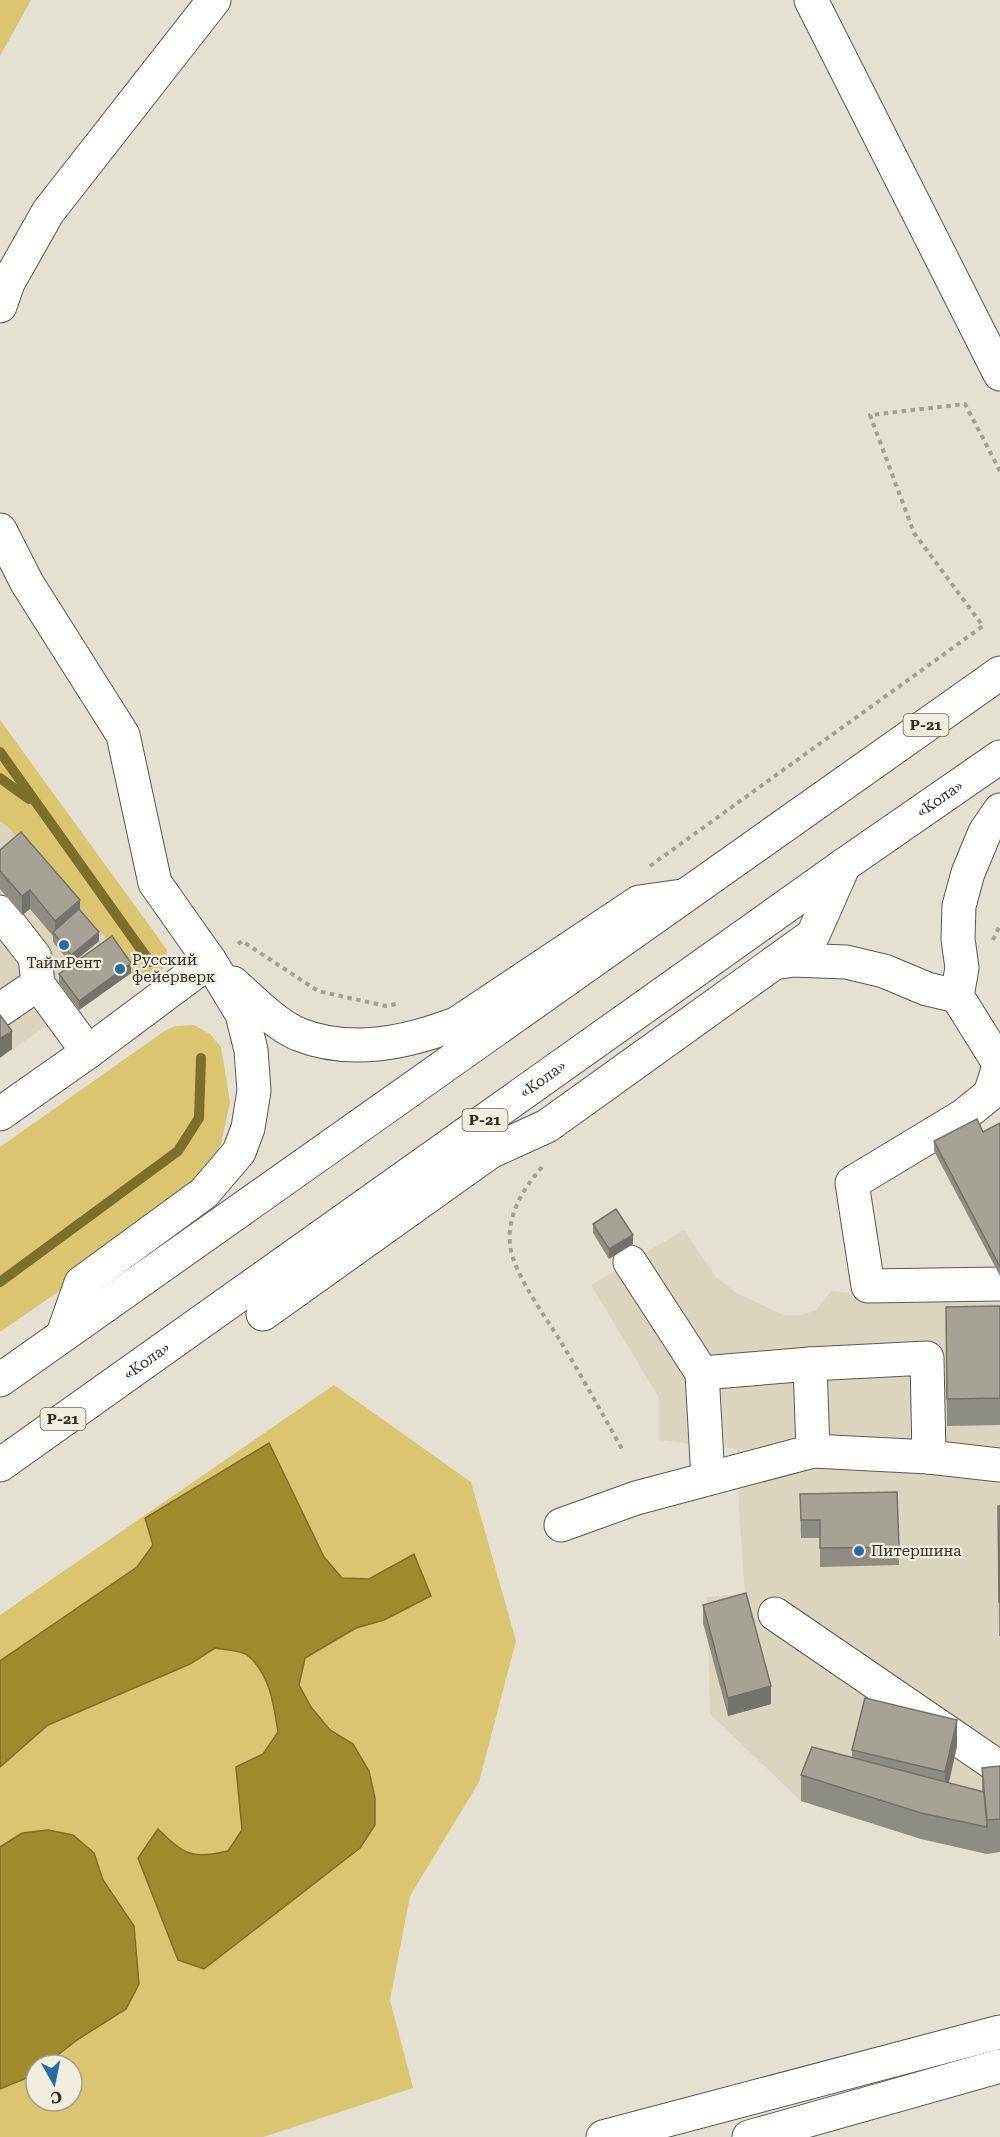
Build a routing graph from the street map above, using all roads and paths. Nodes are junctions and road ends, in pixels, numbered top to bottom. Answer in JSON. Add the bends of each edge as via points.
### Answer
{"nodes":[{"id":1,"x":214,"y":0,"type":"edge"},
{"id":2,"x":811,"y":0,"type":"edge"},
{"id":3,"x":0,"y":306,"type":"edge"},
{"id":4,"x":1000,"y":374,"type":"edge"},
{"id":5,"x":1000,"y":471,"type":"edge"},
{"id":6,"x":0,"y":530,"type":"edge"},
{"id":7,"x":1000,"y":673,"type":"edge"},
{"id":8,"x":1000,"y":757,"type":"edge"},
{"id":9,"x":1000,"y":810,"type":"edge"},
{"id":10,"x":844,"y":865,"type":"junction"},
{"id":11,"x":643,"y":870,"type":"dead end"},
{"id":12,"x":682,"y":896,"type":"junction"},
{"id":13,"x":0,"y":912,"type":"edge"},
{"id":14,"x":210,"y":961,"type":"junction"},
{"id":15,"x":774,"y":963,"type":"junction"},
{"id":16,"x":38,"y":984,"type":"junction"},
{"id":17,"x":957,"y":996,"type":"junction"},
{"id":18,"x":397,"y":1004,"type":"dead end"},
{"id":19,"x":0,"y":1010,"type":"edge"},
{"id":20,"x":88,"y":1052,"type":"junction"},
{"id":21,"x":1000,"y":1064,"type":"edge"},
{"id":22,"x":0,"y":1114,"type":"edge"},
{"id":23,"x":551,"y":1160,"type":"dead end"},
{"id":24,"x":630,"y":1262,"type":"dead end"},
{"id":25,"x":1000,"y":1284,"type":"edge"},
{"id":26,"x":263,"y":1314,"type":"dead end"},
{"id":27,"x":63,"y":1334,"type":"junction"},
{"id":28,"x":810,"y":1364,"type":"junction"},
{"id":29,"x":702,"y":1373,"type":"junction"},
{"id":30,"x":0,"y":1380,"type":"edge"},
{"id":31,"x":622,"y":1449,"type":"dead end"},
{"id":32,"x":813,"y":1451,"type":"junction"},
{"id":33,"x":929,"y":1457,"type":"junction"},
{"id":34,"x":0,"y":1465,"type":"edge"},
{"id":35,"x":1000,"y":1465,"type":"edge"},
{"id":36,"x":708,"y":1479,"type":"junction"},
{"id":37,"x":561,"y":1525,"type":"dead end"},
{"id":38,"x":775,"y":1614,"type":"dead end"},
{"id":39,"x":1000,"y":1768,"type":"edge"},
{"id":40,"x":1000,"y":2032,"type":"edge"},
{"id":41,"x":1000,"y":2066,"type":"edge"},
{"id":42,"x":613,"y":2135,"type":"edge"},
{"id":43,"x":749,"y":2137,"type":"edge"}],
"edges":[{"from":1,"to":3,"type":"street","via":[[48,212],[8,283]]},
{"from":2,"to":4,"type":"street"},
{"from":5,"to":11,"type":"path","via":[[965,404],[870,415],[915,533],[983,626]]},
{"from":6,"to":14,"type":"street","via":[[27,583],[123,735],[155,883]]},
{"from":7,"to":12,"type":"street","number":"Р-21"},
{"from":8,"to":10,"type":"street","name":"«Кола»","number":"Р-21"},
{"from":9,"to":17,"type":"street","via":[[985,832],[959,906],[958,939],[963,969]]},
{"from":10,"to":15,"type":"street","via":[[813,935]]},
{"from":10,"to":34,"type":"street","name":"«Кола»","number":"Р-21"},
{"from":12,"to":14,"type":"street","via":[[639,902],[456,1024],[422,1037],[394,1042],[364,1046],[330,1044],[297,1033],[261,1008]]},
{"from":12,"to":27,"type":"street","number":"Р-21"},
{"from":13,"to":16,"type":"street","via":[[35,957]]},
{"from":14,"to":18,"type":"path","via":[[242,941],[318,992],[386,1006]]},
{"from":14,"to":20,"type":"street"},
{"from":14,"to":27,"type":"street","via":[[242,1014],[251,1050],[254,1091],[248,1128],[239,1152],[204,1193],[81,1284]]},
{"from":15,"to":17,"type":"street","via":[[846,962]]},
{"from":15,"to":26,"type":"street","via":[[546,1126],[490,1152]]},
{"from":16,"to":19,"type":"street"},
{"from":16,"to":20,"type":"street"},
{"from":17,"to":21,"type":"street"},
{"from":20,"to":22,"type":"street"},
{"from":21,"to":25,"type":"street","via":[[990,1094],[963,1116],[852,1183],[868,1286]]},
{"from":23,"to":31,"type":"path","via":[[524,1189],[513,1213],[510,1244],[515,1267]]},
{"from":24,"to":29,"type":"street"},
{"from":27,"to":30,"type":"street","number":"Р-21"},
{"from":28,"to":29,"type":"street"},
{"from":28,"to":32,"type":"street"},
{"from":28,"to":33,"type":"street","via":[[927,1358]]},
{"from":29,"to":36,"type":"street"},
{"from":32,"to":33,"type":"street"},
{"from":32,"to":36,"type":"street"},
{"from":33,"to":35,"type":"street"},
{"from":36,"to":37,"type":"street","via":[[636,1498]]},
{"from":38,"to":39,"type":"street"},
{"from":40,"to":42,"type":"street"},
{"from":41,"to":43,"type":"street"}]}
